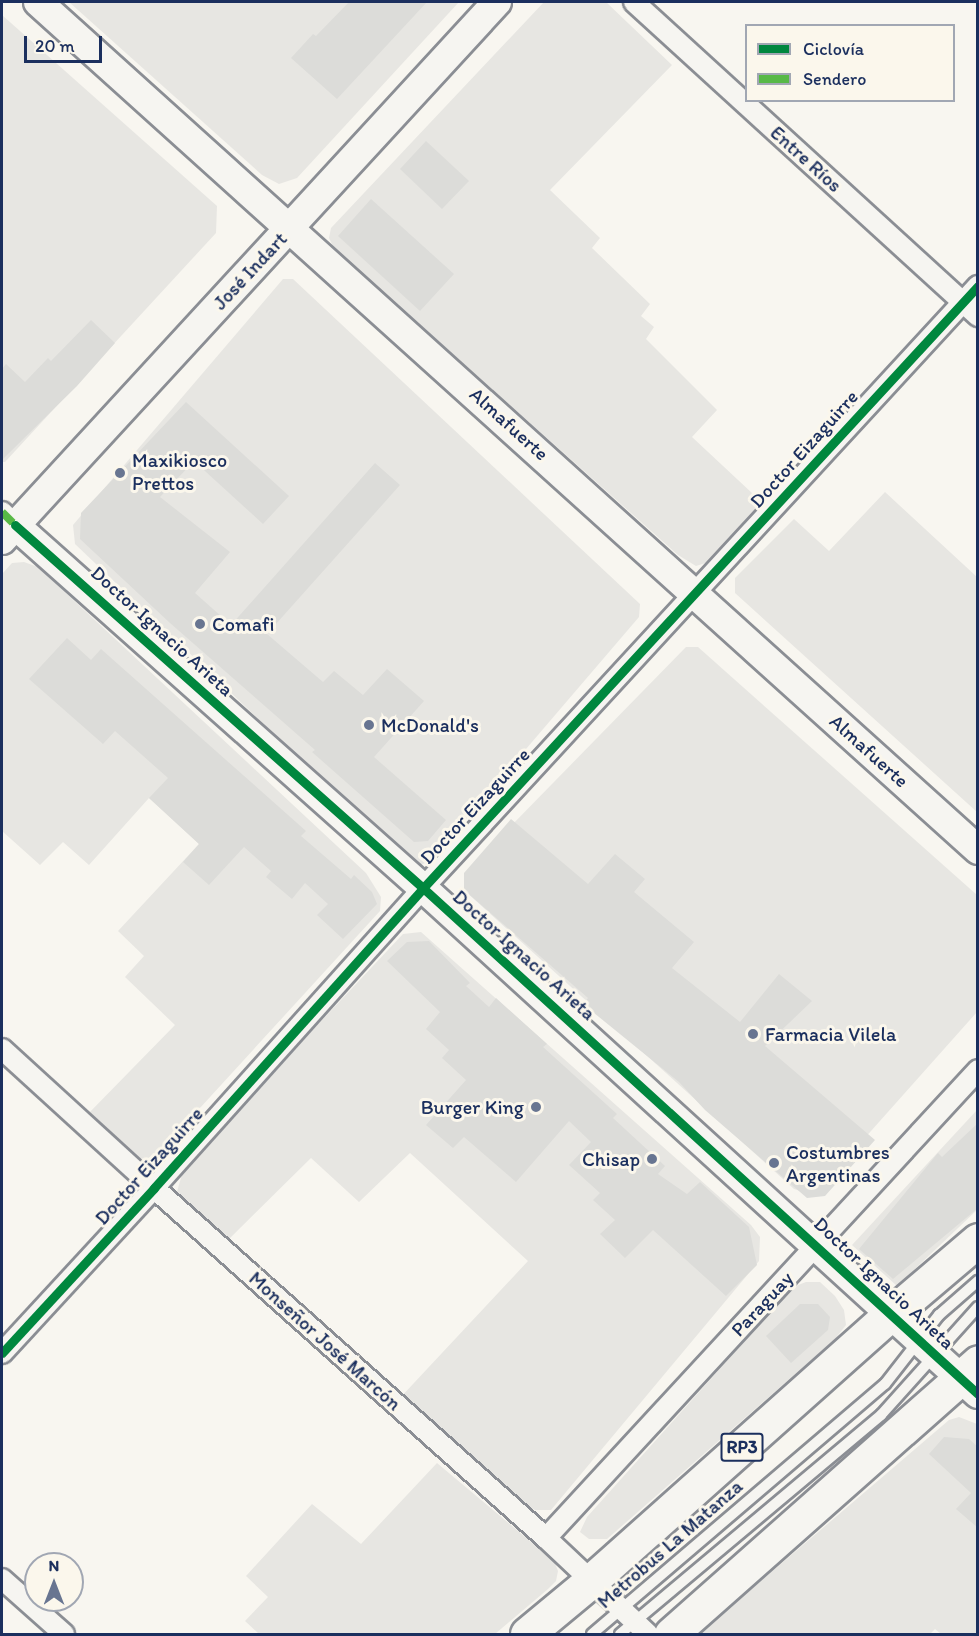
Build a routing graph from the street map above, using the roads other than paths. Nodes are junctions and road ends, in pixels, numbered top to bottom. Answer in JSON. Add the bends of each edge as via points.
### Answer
{"nodes":[{"id":1,"x":38,"y":2,"type":"edge"},
{"id":2,"x":497,"y":2,"type":"edge"},
{"id":3,"x":634,"y":2,"type":"edge"},
{"id":4,"x":290,"y":227,"type":"junction"},
{"id":5,"x":978,"y":286,"type":"edge"},
{"id":6,"x":962,"y":302,"type":"junction"},
{"id":7,"x":978,"y":315,"type":"edge"},
{"id":8,"x":6,"y":526,"type":"edge"},
{"id":9,"x":696,"y":594,"type":"junction"},
{"id":10,"x":978,"y":850,"type":"edge"},
{"id":11,"x":423,"y":888,"type":"junction"},
{"id":12,"x":2,"y":1048,"type":"edge"},
{"id":13,"x":978,"y":1070,"type":"edge"},
{"id":14,"x":154,"y":1188,"type":"junction"},
{"id":15,"x":978,"y":1240,"type":"edge"},
{"id":16,"x":817,"y":1245,"type":"junction"},
{"id":17,"x":978,"y":1281,"type":"edge"},
{"id":18,"x":978,"y":1307,"type":"edge"},
{"id":19,"x":891,"y":1314,"type":"junction"},
{"id":20,"x":927,"y":1347,"type":"junction"},
{"id":21,"x":2,"y":1353,"type":"edge"},
{"id":22,"x":972,"y":1377,"type":"edge"},
{"id":23,"x":546,"y":1538,"type":"junction"},
{"id":24,"x":2,"y":1579,"type":"edge"},
{"id":25,"x":592,"y":1580,"type":"junction"},
{"id":26,"x":635,"y":1622,"type":"edge"},
{"id":27,"x":64,"y":1635,"type":"edge"},
{"id":28,"x":527,"y":1635,"type":"edge"},
{"id":29,"x":592,"y":1635,"type":"edge"},
{"id":30,"x":620,"y":1635,"type":"edge"},
{"id":31,"x":671,"y":1635,"type":"edge"}],
"edges":[{"from":1,"to":4,"type":"street","name":"Almafuerte"},
{"from":2,"to":4,"type":"street","name":"José Indart"},
{"from":3,"to":6,"type":"street","name":"Entre Ríos"},
{"from":4,"to":8,"type":"street","name":"José Indart"},
{"from":4,"to":9,"type":"street","name":"Almafuerte"},
{"from":5,"to":6,"type":"street","name":"Doctor Eizaguirre"},
{"from":6,"to":7,"type":"street","name":"Entre Ríos"},
{"from":6,"to":9,"type":"street","name":"Doctor Eizaguirre"},
{"from":8,"to":11,"type":"street","name":"Doctor Ignacio Arieta"},
{"from":9,"to":10,"type":"street","name":"Almafuerte"},
{"from":9,"to":11,"type":"street","name":"Doctor Eizaguirre"},
{"from":11,"to":14,"type":"street","name":"Doctor Eizaguirre"},
{"from":11,"to":16,"type":"street","name":"Doctor Ignacio Arieta"},
{"from":12,"to":14,"type":"street","name":"Monseñor José Marcón"},
{"from":13,"to":16,"type":"street","name":"Paraguay"},
{"from":14,"to":21,"type":"street","name":"Doctor Eizaguirre"},
{"from":14,"to":23,"type":"street","name":"Monseñor José Marcón"},
{"from":15,"to":19,"type":"highway","number":"RP3"},
{"from":16,"to":19,"type":"street","name":"Doctor Ignacio Arieta"},
{"from":16,"to":23,"type":"street","name":"Paraguay"},
{"from":17,"to":20,"type":"lane","name":"Metrobus La Matanza","via":[[939,1314]]},
{"from":18,"to":20,"type":"lane","name":"Metrobus La Matanza"},
{"from":19,"to":20,"type":"street","name":"Doctor Ignacio Arieta"},
{"from":19,"to":25,"type":"highway","number":"RP3"},
{"from":20,"to":22,"type":"street","name":"Doctor Ignacio Arieta"},
{"from":20,"to":26,"type":"lane","name":"Metrobus La Matanza"},
{"from":20,"to":26,"type":"lane","name":"Metrobus La Matanza","via":[[881,1415]]},
{"from":22,"to":31,"type":"highway"},
{"from":23,"to":25,"type":"street","name":"Monseñor José Marcón"},
{"from":24,"to":27,"type":"street"},
{"from":25,"to":26,"type":"street","name":"Monseñor José Marcón"},
{"from":25,"to":28,"type":"highway","number":"RP3"},
{"from":26,"to":29,"type":"lane","name":"Metrobus La Matanza"},
{"from":26,"to":30,"type":"lane","name":"Metrobus La Matanza"}]}
